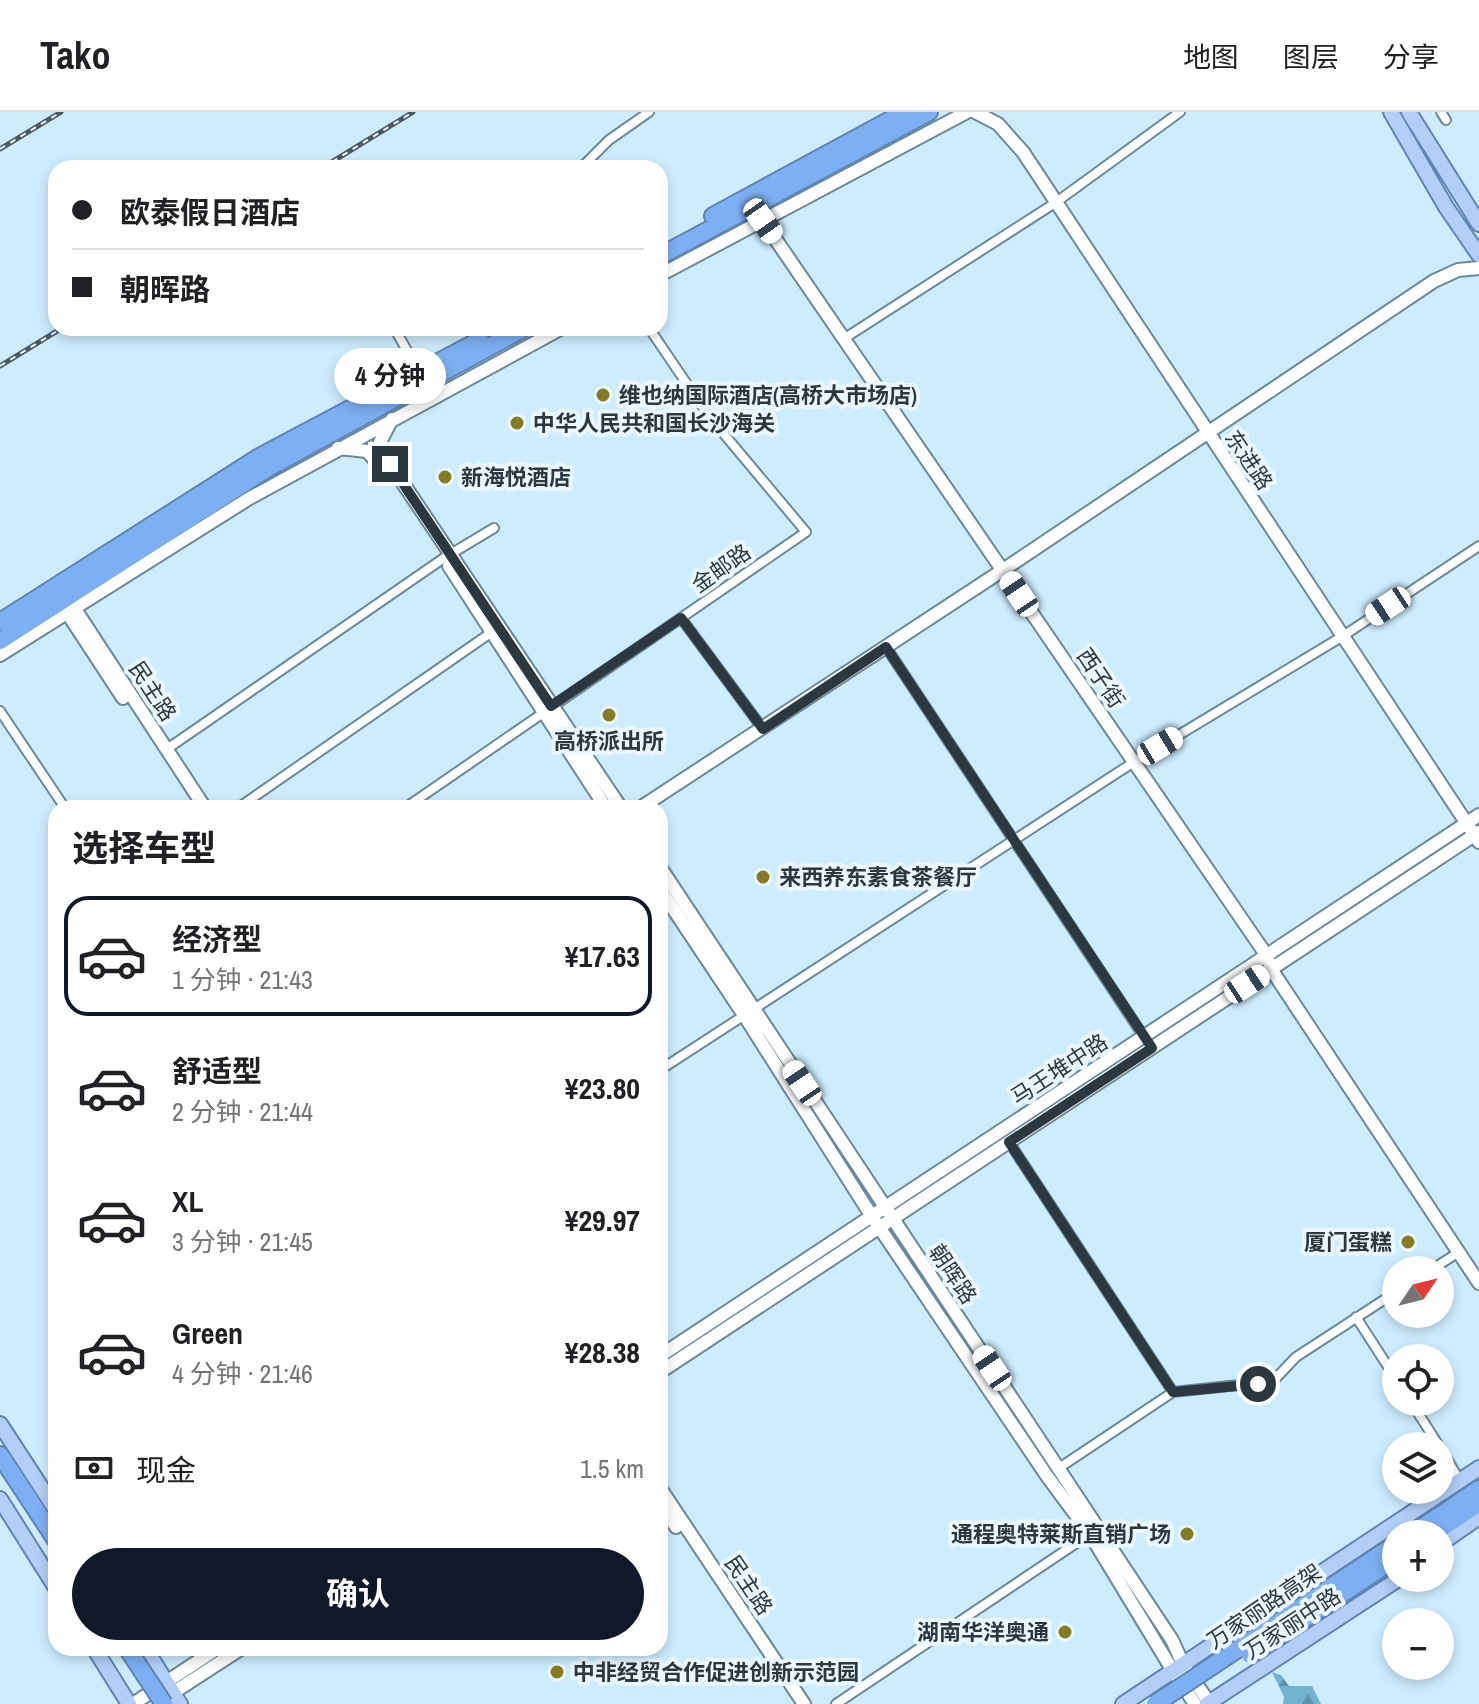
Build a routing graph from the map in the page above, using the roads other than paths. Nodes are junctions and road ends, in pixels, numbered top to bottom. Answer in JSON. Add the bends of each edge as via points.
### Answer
{"nodes":[{"id":1,"x":649,"y":112,"type":"edge"},
{"id":2,"x":905,"y":112,"type":"edge"},
{"id":3,"x":929,"y":112,"type":"edge"},
{"id":4,"x":967,"y":112,"type":"edge"},
{"id":5,"x":975,"y":112,"type":"edge"},
{"id":6,"x":1180,"y":112,"type":"edge"},
{"id":7,"x":1391,"y":112,"type":"edge"},
{"id":8,"x":1409,"y":112,"type":"edge"},
{"id":9,"x":591,"y":158,"type":"edge"},
{"id":10,"x":1055,"y":203,"type":"junction"},
{"id":11,"x":763,"y":221,"type":"junction"},
{"id":12,"x":1479,"y":224,"type":"edge"},
{"id":13,"x":668,"y":242,"type":"edge"},
{"id":14,"x":668,"y":252,"type":"edge"},
{"id":15,"x":1479,"y":255,"type":"edge"},
{"id":16,"x":1479,"y":268,"type":"edge"},
{"id":17,"x":668,"y":271,"type":"edge"},
{"id":18,"x":399,"y":336,"type":"edge"},
{"id":19,"x":487,"y":336,"type":"edge"},
{"id":20,"x":509,"y":336,"type":"edge"},
{"id":21,"x":547,"y":336,"type":"edge"},
{"id":22,"x":654,"y":336,"type":"edge"},
{"id":23,"x":845,"y":338,"type":"junction"},
{"id":24,"x":419,"y":371,"type":"junction"},
{"id":25,"x":392,"y":419,"type":"junction"},
{"id":26,"x":1207,"y":434,"type":"junction"},
{"id":27,"x":338,"y":448,"type":"junction"},
{"id":28,"x":494,"y":528,"type":"dead end"},
{"id":29,"x":1479,"y":546,"type":"edge"},
{"id":30,"x":447,"y":556,"type":"junction"},
{"id":31,"x":1003,"y":570,"type":"junction"},
{"id":32,"x":70,"y":607,"type":"junction"},
{"id":33,"x":681,"y":618,"type":"junction"},
{"id":34,"x":0,"y":622,"type":"edge"},
{"id":35,"x":492,"y":632,"type":"junction"},
{"id":36,"x":1343,"y":636,"type":"junction"},
{"id":37,"x":0,"y":641,"type":"edge"},
{"id":38,"x":886,"y":647,"type":"junction"},
{"id":39,"x":0,"y":655,"type":"edge"},
{"id":40,"x":547,"y":709,"type":"junction"},
{"id":41,"x":0,"y":711,"type":"edge"},
{"id":42,"x":763,"y":729,"type":"junction"},
{"id":43,"x":167,"y":749,"type":"junction"},
{"id":44,"x":1134,"y":762,"type":"junction"},
{"id":45,"x":60,"y":800,"type":"edge"},
{"id":46,"x":192,"y":800,"type":"edge"},
{"id":47,"x":200,"y":800,"type":"edge"},
{"id":48,"x":250,"y":800,"type":"edge"},
{"id":49,"x":416,"y":800,"type":"edge"},
{"id":50,"x":601,"y":800,"type":"edge"},
{"id":51,"x":615,"y":800,"type":"edge"},
{"id":52,"x":652,"y":800,"type":"edge"},
{"id":53,"x":1479,"y":815,"type":"edge"},
{"id":54,"x":1467,"y":823,"type":"junction"},
{"id":55,"x":1477,"y":836,"type":"edge"},
{"id":56,"x":1014,"y":842,"type":"junction"},
{"id":57,"x":668,"y":880,"type":"edge"},
{"id":58,"x":668,"y":900,"type":"edge"},
{"id":59,"x":1269,"y":962,"type":"junction"},
{"id":60,"x":749,"y":1012,"type":"junction"},
{"id":61,"x":1148,"y":1042,"type":"junction"},
{"id":62,"x":668,"y":1065,"type":"edge"},
{"id":63,"x":1009,"y":1142,"type":"junction"},
{"id":64,"x":884,"y":1206,"type":"junction"},
{"id":65,"x":871,"y":1215,"type":"junction"},
{"id":66,"x":886,"y":1223,"type":"junction"},
{"id":67,"x":1459,"y":1252,"type":"junction"},
{"id":68,"x":1453,"y":1256,"type":"edge"},
{"id":69,"x":1479,"y":1283,"type":"edge"},
{"id":70,"x":1382,"y":1301,"type":"edge"},
{"id":71,"x":1356,"y":1317,"type":"junction"},
{"id":72,"x":668,"y":1351,"type":"edge"},
{"id":73,"x":1382,"y":1357,"type":"edge"},
{"id":74,"x":668,"y":1367,"type":"edge"},
{"id":75,"x":1173,"y":1392,"type":"junction"},
{"id":76,"x":0,"y":1424,"type":"edge"},
{"id":77,"x":0,"y":1455,"type":"edge"},
{"id":78,"x":1059,"y":1468,"type":"junction"},
{"id":79,"x":1479,"y":1468,"type":"edge"},
{"id":80,"x":0,"y":1469,"type":"edge"},
{"id":81,"x":1454,"y":1471,"type":"edge"},
{"id":82,"x":1460,"y":1481,"type":"junction"},
{"id":83,"x":1477,"y":1494,"type":"edge"},
{"id":84,"x":48,"y":1498,"type":"edge"},
{"id":85,"x":0,"y":1499,"type":"edge"},
{"id":86,"x":668,"y":1500,"type":"edge"},
{"id":87,"x":668,"y":1515,"type":"edge"},
{"id":88,"x":1479,"y":1517,"type":"edge"},
{"id":89,"x":1435,"y":1520,"type":"edge"},
{"id":90,"x":1448,"y":1520,"type":"edge"},
{"id":91,"x":1479,"y":1527,"type":"edge"},
{"id":92,"x":48,"y":1528,"type":"edge"},
{"id":93,"x":1090,"y":1534,"type":"junction"},
{"id":94,"x":1454,"y":1534,"type":"edge"},
{"id":95,"x":48,"y":1542,"type":"edge"},
{"id":96,"x":1454,"y":1543,"type":"edge"},
{"id":97,"x":1382,"y":1564,"type":"edge"},
{"id":98,"x":1382,"y":1564,"type":"edge"},
{"id":99,"x":48,"y":1575,"type":"edge"},
{"id":100,"x":1382,"y":1590,"type":"edge"},
{"id":101,"x":99,"y":1656,"type":"edge"},
{"id":102,"x":123,"y":1656,"type":"edge"},
{"id":103,"x":134,"y":1656,"type":"edge"},
{"id":104,"x":149,"y":1656,"type":"edge"},
{"id":105,"x":210,"y":1656,"type":"edge"},
{"id":106,"x":230,"y":1656,"type":"edge"},
{"id":107,"x":1178,"y":1668,"type":"junction"},
{"id":108,"x":170,"y":1696,"type":"edge"},
{"id":109,"x":131,"y":1704,"type":"edge"},
{"id":110,"x":155,"y":1704,"type":"edge"},
{"id":111,"x":795,"y":1704,"type":"edge"},
{"id":112,"x":804,"y":1704,"type":"edge"},
{"id":113,"x":836,"y":1704,"type":"edge"},
{"id":114,"x":1123,"y":1704,"type":"edge"},
{"id":115,"x":1155,"y":1704,"type":"edge"},
{"id":116,"x":1175,"y":1704,"type":"edge"},
{"id":117,"x":1205,"y":1704,"type":"edge"}],
"edges":[{"from":1,"to":9,"type":"street"},
{"from":2,"to":13,"type":"highway"},
{"from":3,"to":14,"type":"highway"},
{"from":4,"to":11,"type":"street"},
{"from":5,"to":10,"type":"street","name":"东进路","via":[[998,124],[1015,143]]},
{"from":6,"to":10,"type":"street"},
{"from":7,"to":15,"type":"main road"},
{"from":8,"to":12,"type":"main road"},
{"from":10,"to":23,"type":"street"},
{"from":10,"to":26,"type":"street","name":"东进路"},
{"from":11,"to":17,"type":"street"},
{"from":11,"to":23,"type":"street","name":"西子街"},
{"from":16,"to":26,"type":"street","via":[[1434,281]]},
{"from":18,"to":24,"type":"street"},
{"from":19,"to":24,"type":"highway"},
{"from":20,"to":32,"type":"highway","via":[[268,468]]},
{"from":21,"to":25,"type":"street"},
{"from":22,"to":33,"type":"street","name":"金邮路","via":[[708,415],[806,532]]},
{"from":23,"to":31,"type":"street","name":"西子街"},
{"from":24,"to":34,"type":"highway","via":[[261,456]]},
{"from":25,"to":27,"type":"street"},
{"from":25,"to":30,"type":"street","via":[[380,442]]},
{"from":26,"to":31,"type":"street"},
{"from":26,"to":36,"type":"street","name":"东进路"},
{"from":27,"to":30,"type":"street","via":[[367,451]]},
{"from":27,"to":32,"type":"street"},
{"from":28,"to":30,"type":"street"},
{"from":29,"to":36,"type":"street"},
{"from":30,"to":35,"type":"street"},
{"from":30,"to":40,"type":"street"},
{"from":30,"to":43,"type":"street"},
{"from":31,"to":38,"type":"street"},
{"from":31,"to":44,"type":"street","name":"西子街"},
{"from":32,"to":37,"type":"highway"},
{"from":32,"to":39,"type":"street"},
{"from":32,"to":43,"type":"street","name":"民主路"},
{"from":32,"to":46,"type":"street","name":"民主路"},
{"from":33,"to":40,"type":"street","name":"金邮路"},
{"from":33,"to":42,"type":"street"},
{"from":35,"to":40,"type":"street"},
{"from":35,"to":48,"type":"street"},
{"from":36,"to":44,"type":"street"},
{"from":36,"to":54,"type":"street","name":"东进路"},
{"from":38,"to":42,"type":"street"},
{"from":38,"to":56,"type":"street"},
{"from":40,"to":49,"type":"street","name":"金邮路"},
{"from":40,"to":50,"type":"street"},
{"from":40,"to":51,"type":"street"},
{"from":41,"to":45,"type":"street"},
{"from":42,"to":52,"type":"street"},
{"from":43,"to":47,"type":"street","name":"民主路"},
{"from":44,"to":56,"type":"street"},
{"from":44,"to":59,"type":"street","name":"西子街"},
{"from":53,"to":54,"type":"street","name":"马王堆中路"},
{"from":54,"to":55,"type":"street","name":"东进路"},
{"from":54,"to":59,"type":"street","name":"马王堆中路"},
{"from":55,"to":59,"type":"street","name":"马王堆中路"},
{"from":56,"to":60,"type":"street"},
{"from":56,"to":61,"type":"street"},
{"from":57,"to":60,"type":"street","name":"朝晖路"},
{"from":58,"to":60,"type":"street","name":"朝晖路"},
{"from":59,"to":61,"type":"street","name":"马王堆中路"},
{"from":59,"to":67,"type":"street","name":"西子街"},
{"from":60,"to":62,"type":"street"},
{"from":60,"to":64,"type":"street","name":"朝晖路"},
{"from":60,"to":65,"type":"street","name":"朝晖路"},
{"from":61,"to":63,"type":"street","name":"马王堆中路"},
{"from":61,"to":64,"type":"street","name":"马王堆中路"},
{"from":63,"to":66,"type":"street","name":"马王堆中路"},
{"from":63,"to":75,"type":"street"},
{"from":64,"to":65,"type":"street","name":"马王堆中路"},
{"from":64,"to":66,"type":"street","name":"朝晖路"},
{"from":65,"to":66,"type":"street","name":"朝晖路"},
{"from":65,"to":72,"type":"street","name":"马王堆中路"},
{"from":66,"to":74,"type":"street","name":"马王堆中路"},
{"from":66,"to":78,"type":"street","name":"朝晖路"},
{"from":66,"to":93,"type":"street","name":"朝晖路","via":[[1047,1476]]},
{"from":67,"to":68,"type":"street"},
{"from":67,"to":69,"type":"street","name":"西子街"},
{"from":70,"to":71,"type":"street"},
{"from":71,"to":73,"type":"street"},
{"from":71,"to":75,"type":"street","via":[[1267,1382]]},
{"from":75,"to":78,"type":"street"},
{"from":76,"to":84,"type":"main road"},
{"from":77,"to":92,"type":"highway"},
{"from":78,"to":107,"type":"street","name":"朝晖路","via":[[1172,1640]]},
{"from":79,"to":82,"type":"main road","name":"万家丽中路"},
{"from":80,"to":95,"type":"highway"},
{"from":81,"to":82,"type":"street"},
{"from":82,"to":107,"type":"main road","name":"万家丽中路"},
{"from":83,"to":89,"type":"highway"},
{"from":83,"to":90,"type":"highway"},
{"from":85,"to":99,"type":"main road"},
{"from":86,"to":112,"type":"street","name":"民主路"},
{"from":87,"to":111,"type":"street","name":"民主路"},
{"from":88,"to":94,"type":"main road"},
{"from":91,"to":96,"type":"main road"},
{"from":93,"to":107,"type":"street","name":"朝晖路"},
{"from":93,"to":113,"type":"street"},
{"from":97,"to":115,"type":"highway","name":"万家丽路高架","bridge":true},
{"from":98,"to":116,"type":"highway","name":"万家丽路高架","bridge":true},
{"from":100,"to":117,"type":"main road","name":"万家丽中路"},
{"from":101,"to":109,"type":"main road"},
{"from":102,"to":110,"type":"highway"},
{"from":103,"to":108,"type":"highway","bridge":true},
{"from":104,"to":108,"type":"main road"},
{"from":105,"to":108,"type":"street"},
{"from":106,"to":108,"type":"street"},
{"from":107,"to":114,"type":"main road","name":"万家丽中路"},
{"from":107,"to":117,"type":"street","name":"朝晖路"},
{"from":108,"to":109,"type":"street"},
{"from":108,"to":110,"type":"street"}]}
